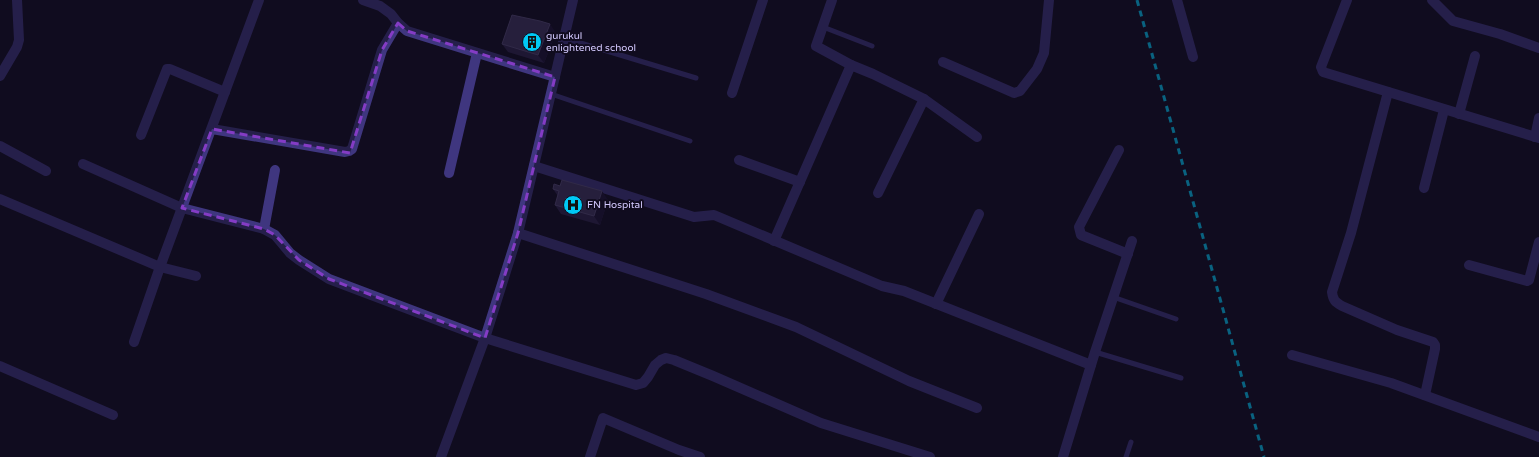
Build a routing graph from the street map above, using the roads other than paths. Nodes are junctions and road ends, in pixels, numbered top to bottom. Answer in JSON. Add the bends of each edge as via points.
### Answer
{"nodes":[{"id":1,"x":17,"y":0,"type":"edge"},
{"id":2,"x":259,"y":0,"type":"edge"},
{"id":3,"x":363,"y":0,"type":"edge"},
{"id":4,"x":573,"y":0,"type":"edge"},
{"id":5,"x":763,"y":0,"type":"edge"},
{"id":6,"x":832,"y":0,"type":"edge"},
{"id":7,"x":1049,"y":0,"type":"edge"},
{"id":8,"x":1177,"y":0,"type":"edge"},
{"id":9,"x":1347,"y":0,"type":"edge"},
{"id":10,"x":1432,"y":0,"type":"edge"},
{"id":11,"x":398,"y":23,"type":"junction"},
{"id":12,"x":822,"y":27,"type":"junction"},
{"id":13,"x":564,"y":38,"type":"junction"},
{"id":14,"x":872,"y":46,"type":"dead end"},
{"id":15,"x":1539,"y":48,"type":"edge"},
{"id":16,"x":477,"y":53,"type":"junction"},
{"id":17,"x":1475,"y":56,"type":"dead end"},
{"id":18,"x":1193,"y":57,"type":"dead end"},
{"id":19,"x":943,"y":62,"type":"dead end"},
{"id":20,"x":851,"y":65,"type":"junction"},
{"id":21,"x":0,"y":76,"type":"edge"},
{"id":22,"x":555,"y":77,"type":"junction"},
{"id":23,"x":696,"y":78,"type":"dead end"},
{"id":24,"x":225,"y":92,"type":"junction"},
{"id":25,"x":1388,"y":92,"type":"junction"},
{"id":26,"x":732,"y":93,"type":"dead end"},
{"id":27,"x":551,"y":94,"type":"junction"},
{"id":28,"x":924,"y":99,"type":"junction"},
{"id":29,"x":1444,"y":110,"type":"junction"},
{"id":30,"x":1459,"y":114,"type":"junction"},
{"id":31,"x":1539,"y":118,"type":"edge"},
{"id":32,"x":212,"y":129,"type":"junction"},
{"id":33,"x":141,"y":135,"type":"dead end"},
{"id":34,"x":1537,"y":137,"type":"edge"},
{"id":35,"x":977,"y":138,"type":"dead end"},
{"id":36,"x":690,"y":141,"type":"dead end"},
{"id":37,"x":0,"y":146,"type":"edge"},
{"id":38,"x":1119,"y":150,"type":"dead end"},
{"id":39,"x":738,"y":160,"type":"dead end"},
{"id":40,"x":82,"y":164,"type":"dead end"},
{"id":41,"x":534,"y":166,"type":"junction"},
{"id":42,"x":46,"y":170,"type":"dead end"},
{"id":43,"x":275,"y":170,"type":"dead end"},
{"id":44,"x":449,"y":173,"type":"dead end"},
{"id":45,"x":800,"y":182,"type":"junction"},
{"id":46,"x":1424,"y":188,"type":"dead end"},
{"id":47,"x":878,"y":193,"type":"dead end"},
{"id":48,"x":0,"y":199,"type":"edge"},
{"id":49,"x":182,"y":208,"type":"junction"},
{"id":50,"x":980,"y":214,"type":"dead end"},
{"id":51,"x":264,"y":229,"type":"junction"},
{"id":52,"x":518,"y":233,"type":"junction"},
{"id":53,"x":774,"y":241,"type":"junction"},
{"id":54,"x":1132,"y":241,"type":"dead end"},
{"id":55,"x":1538,"y":245,"type":"edge"},
{"id":56,"x":1128,"y":254,"type":"junction"},
{"id":57,"x":1469,"y":265,"type":"dead end"},
{"id":58,"x":160,"y":267,"type":"junction"},
{"id":59,"x":196,"y":276,"type":"dead end"},
{"id":60,"x":1113,"y":297,"type":"junction"},
{"id":61,"x":936,"y":304,"type":"junction"},
{"id":62,"x":1176,"y":319,"type":"dead end"},
{"id":63,"x":485,"y":338,"type":"junction"},
{"id":64,"x":134,"y":342,"type":"dead end"},
{"id":65,"x":1095,"y":352,"type":"junction"},
{"id":66,"x":1292,"y":355,"type":"dead end"},
{"id":67,"x":0,"y":366,"type":"edge"},
{"id":68,"x":1091,"y":366,"type":"junction"},
{"id":69,"x":1181,"y":378,"type":"dead end"},
{"id":70,"x":1425,"y":395,"type":"junction"},
{"id":71,"x":977,"y":408,"type":"dead end"},
{"id":72,"x":113,"y":415,"type":"dead end"},
{"id":73,"x":1539,"y":437,"type":"edge"},
{"id":74,"x":1131,"y":442,"type":"dead end"},
{"id":75,"x":441,"y":457,"type":"edge"},
{"id":76,"x":590,"y":457,"type":"edge"},
{"id":77,"x":700,"y":457,"type":"edge"},
{"id":78,"x":930,"y":457,"type":"edge"},
{"id":79,"x":1063,"y":457,"type":"edge"},
{"id":80,"x":1126,"y":457,"type":"edge"}],
"edges":[{"from":1,"to":21,"type":"street","via":[[19,40]]},
{"from":2,"to":24,"type":"street"},
{"from":3,"to":11,"type":"street","via":[[380,6]]},
{"from":4,"to":13,"type":"street"},
{"from":5,"to":26,"type":"street"},
{"from":6,"to":12,"type":"street"},
{"from":7,"to":19,"type":"street","via":[[1041,62],[1017,93]]},
{"from":8,"to":18,"type":"street"},
{"from":9,"to":25,"type":"street","via":[[1321,70]]},
{"from":10,"to":15,"type":"street","via":[[1453,21]]},
{"from":11,"to":16,"type":"street","via":[[407,31]]},
{"from":11,"to":32,"type":"street","via":[[382,50],[349,152]]},
{"from":12,"to":14,"type":"lane"},
{"from":12,"to":20,"type":"street","via":[[816,46]]},
{"from":13,"to":22,"type":"street"},
{"from":13,"to":23,"type":"lane"},
{"from":16,"to":22,"type":"street"},
{"from":16,"to":44,"type":"street"},
{"from":17,"to":30,"type":"street"},
{"from":20,"to":28,"type":"street"},
{"from":20,"to":45,"type":"street"},
{"from":22,"to":27,"type":"street"},
{"from":24,"to":32,"type":"street"},
{"from":24,"to":33,"type":"street","via":[[167,69]]},
{"from":25,"to":29,"type":"street"},
{"from":25,"to":70,"type":"street","via":[[1351,232],[1332,292],[1335,302],[1342,306],[1396,330],[1433,342],[1435,349]]},
{"from":27,"to":36,"type":"lane"},
{"from":27,"to":41,"type":"street"},
{"from":28,"to":35,"type":"street"},
{"from":28,"to":47,"type":"street"},
{"from":29,"to":30,"type":"street"},
{"from":29,"to":46,"type":"street"},
{"from":30,"to":34,"type":"street"},
{"from":31,"to":34,"type":"street"},
{"from":32,"to":49,"type":"street"},
{"from":37,"to":42,"type":"street"},
{"from":38,"to":56,"type":"street","via":[[1079,231],[1081,235]]},
{"from":39,"to":45,"type":"street"},
{"from":40,"to":49,"type":"street"},
{"from":41,"to":52,"type":"street"},
{"from":41,"to":53,"type":"street","via":[[694,217],[714,215]]},
{"from":43,"to":51,"type":"street"},
{"from":45,"to":53,"type":"street"},
{"from":48,"to":58,"type":"street"},
{"from":49,"to":51,"type":"street"},
{"from":49,"to":58,"type":"street"},
{"from":50,"to":61,"type":"street"},
{"from":51,"to":63,"type":"street","via":[[275,235],[299,260],[329,279]]},
{"from":52,"to":63,"type":"street"},
{"from":52,"to":71,"type":"street","via":[[698,291],[796,327],[909,381]]},
{"from":53,"to":61,"type":"street","via":[[882,286],[904,291]]},
{"from":54,"to":56,"type":"street"},
{"from":55,"to":57,"type":"street","via":[[1529,280]]},
{"from":56,"to":60,"type":"street"},
{"from":58,"to":59,"type":"street"},
{"from":58,"to":64,"type":"street"},
{"from":60,"to":62,"type":"lane"},
{"from":60,"to":65,"type":"street"},
{"from":61,"to":68,"type":"street"},
{"from":63,"to":75,"type":"street"},
{"from":63,"to":78,"type":"street","via":[[636,385],[648,378],[654,365],[666,358],[674,360],[821,423]]},
{"from":65,"to":68,"type":"street"},
{"from":65,"to":69,"type":"lane"},
{"from":66,"to":70,"type":"street"},
{"from":67,"to":72,"type":"street"},
{"from":68,"to":79,"type":"street"},
{"from":70,"to":73,"type":"street"},
{"from":74,"to":80,"type":"lane"},
{"from":76,"to":77,"type":"street","via":[[604,418]]}]}
